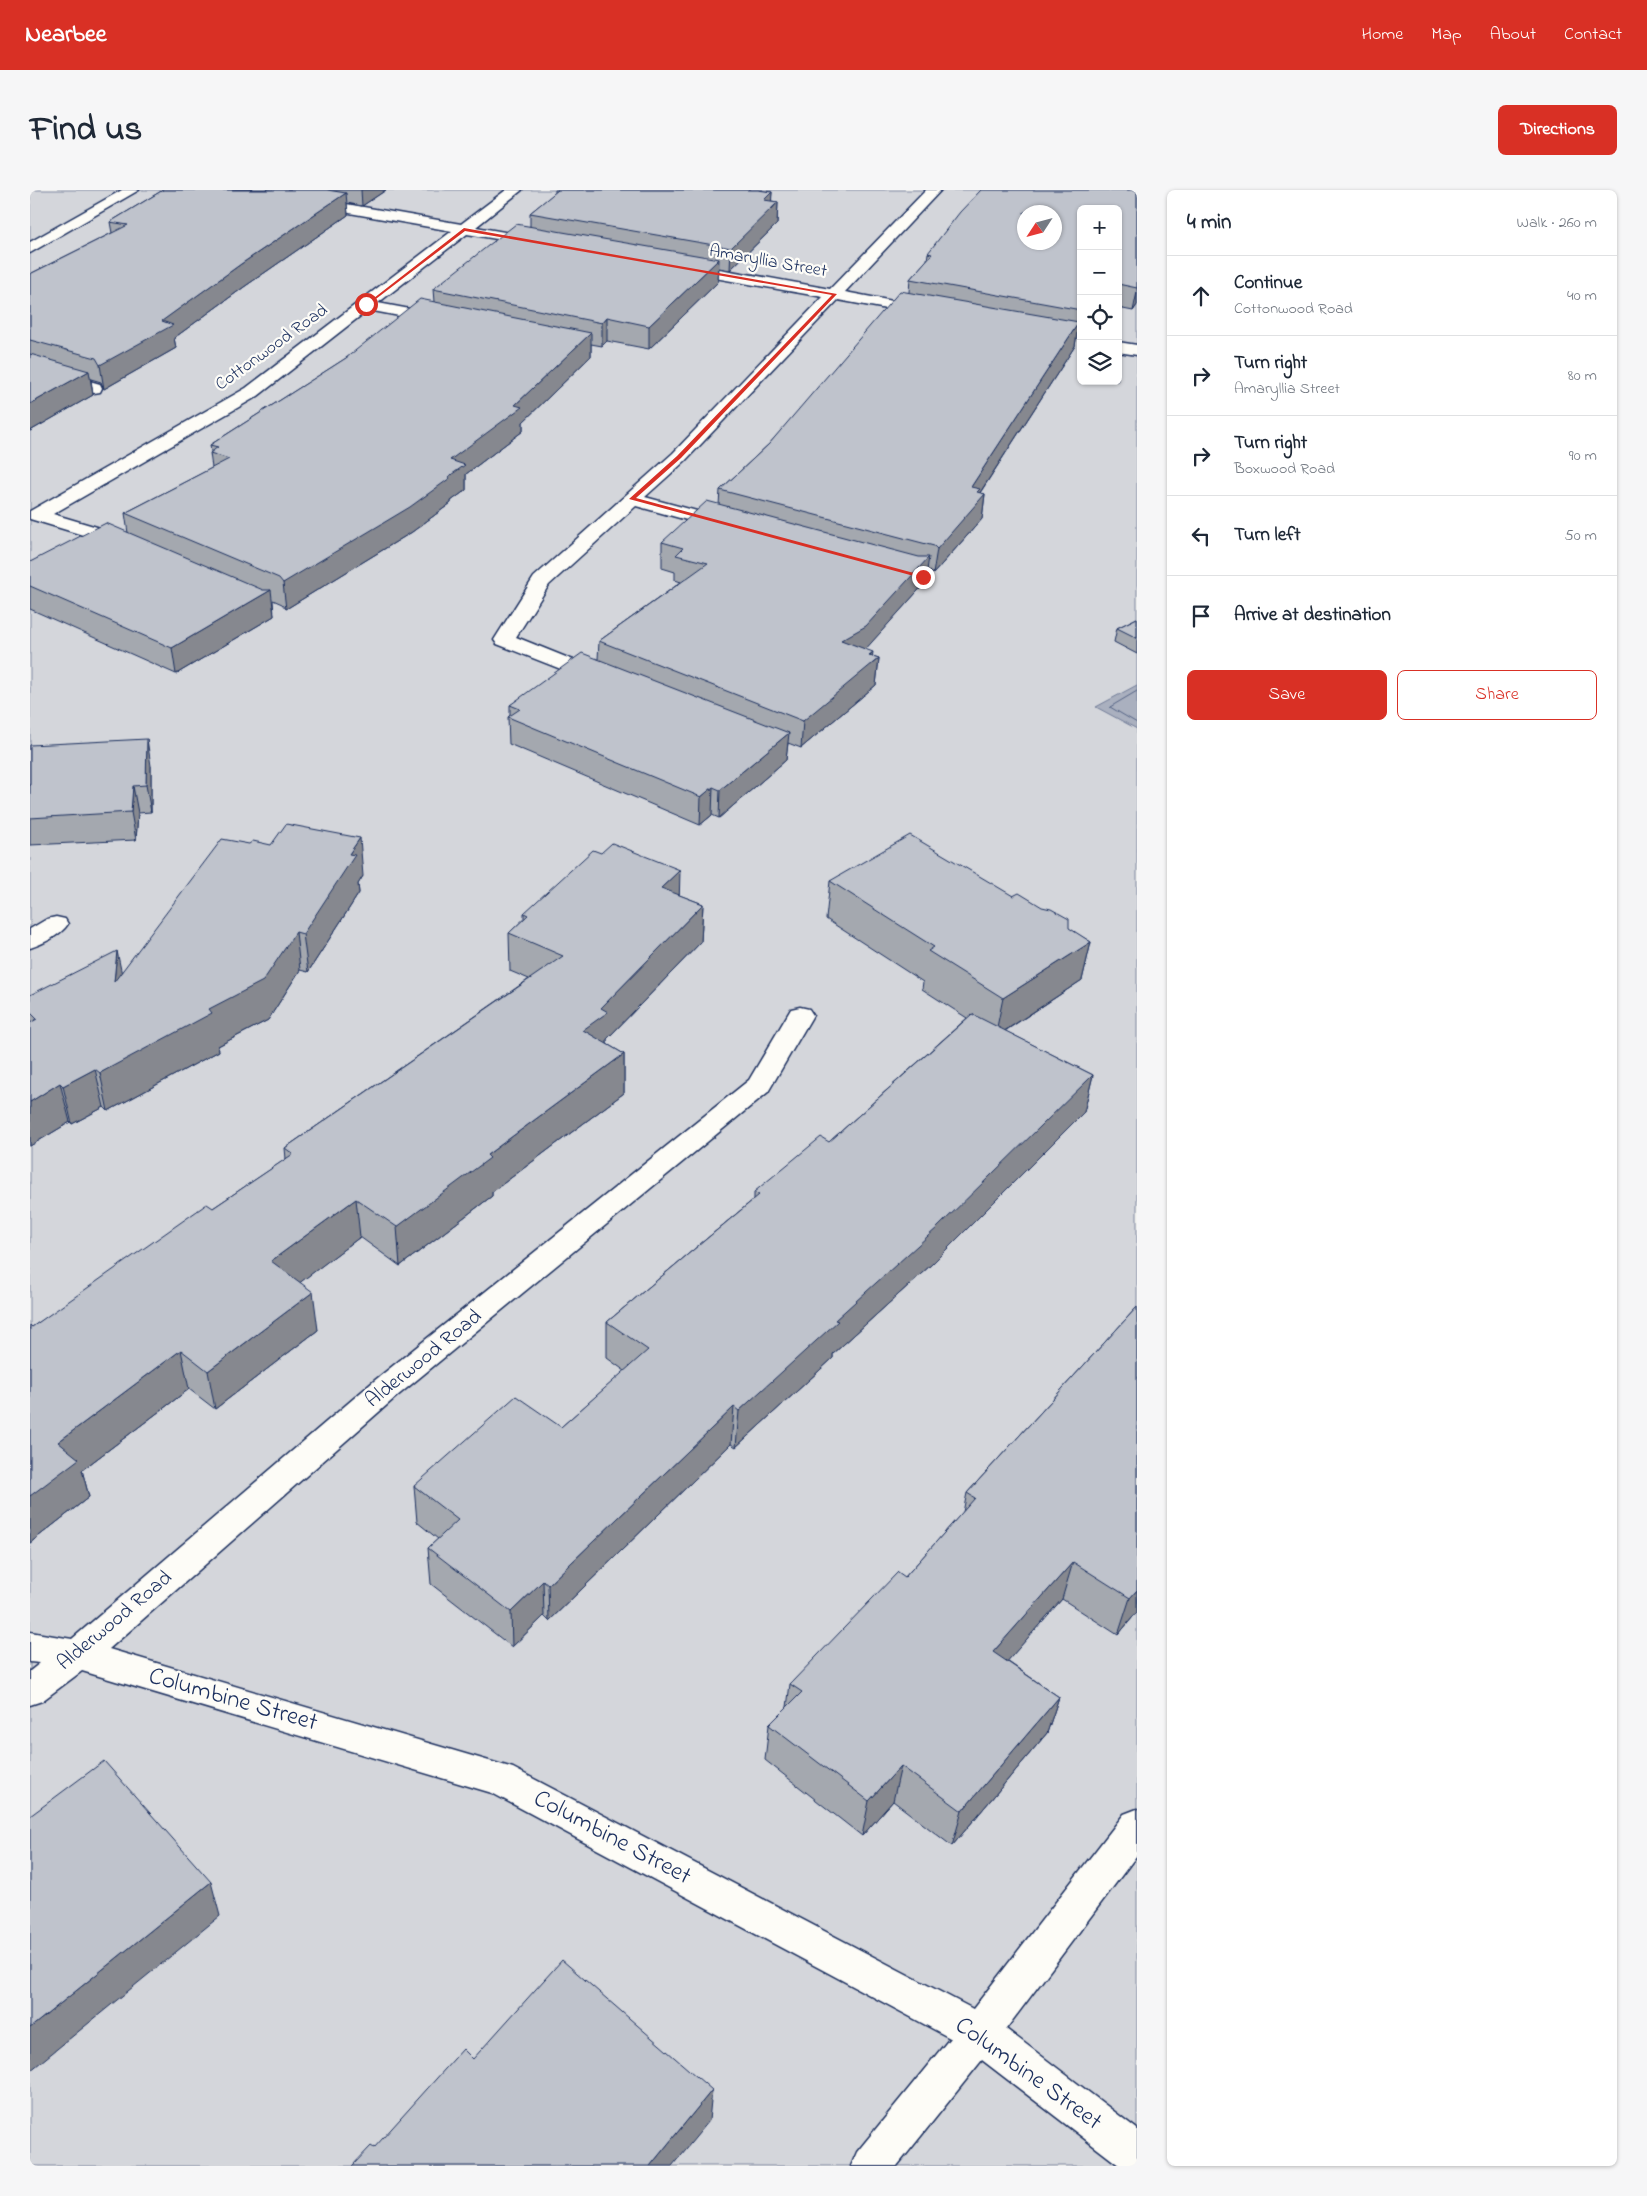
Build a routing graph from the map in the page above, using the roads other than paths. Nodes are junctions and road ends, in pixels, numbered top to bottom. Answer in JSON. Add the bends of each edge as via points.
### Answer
{"nodes":[{"id":1,"x":132,"y":190,"type":"edge"},
{"id":2,"x":241,"y":190,"type":"edge"},
{"id":3,"x":515,"y":190,"type":"edge"},
{"id":4,"x":934,"y":190,"type":"edge"},
{"id":5,"x":464,"y":229,"type":"junction"},
{"id":6,"x":552,"y":245,"type":"edge"},
{"id":7,"x":30,"y":248,"type":"edge"},
{"id":8,"x":669,"y":265,"type":"edge"},
{"id":9,"x":835,"y":295,"type":"junction"},
{"id":10,"x":366,"y":304,"type":"junction"},
{"id":11,"x":943,"y":314,"type":"edge"},
{"id":12,"x":461,"y":324,"type":"edge"},
{"id":13,"x":1122,"y":347,"type":"edge"},
{"id":14,"x":1137,"y":350,"type":"edge"},
{"id":15,"x":30,"y":369,"type":"edge"},
{"id":16,"x":94,"y":388,"type":"dead end"},
{"id":17,"x":632,"y":499,"type":"junction"},
{"id":18,"x":745,"y":529,"type":"edge"},
{"id":19,"x":146,"y":555,"type":"edge"},
{"id":20,"x":624,"y":687,"type":"edge"},
{"id":21,"x":56,"y":924,"type":"dead end"},
{"id":22,"x":30,"y":940,"type":"edge"},
{"id":23,"x":800,"y":1015,"type":"dead end"},
{"id":24,"x":30,"y":1648,"type":"edge"},
{"id":25,"x":78,"y":1655,"type":"junction"},
{"id":26,"x":30,"y":1690,"type":"edge"},
{"id":27,"x":1137,"y":1826,"type":"edge"},
{"id":28,"x":979,"y":2033,"type":"junction"},
{"id":29,"x":1137,"y":2154,"type":"edge"},
{"id":30,"x":871,"y":2166,"type":"edge"}],
"edges":[{"from":1,"to":7,"type":"street"},
{"from":2,"to":5,"type":"street"},
{"from":3,"to":5,"type":"street","name":"Cottonwood Road"},
{"from":4,"to":9,"type":"street"},
{"from":5,"to":6,"type":"street"},
{"from":5,"to":10,"type":"street","name":"Cottonwood Road"},
{"from":8,"to":9,"type":"street","name":"Amaryllia Street"},
{"from":9,"to":11,"type":"street","name":"Amaryllia Street"},
{"from":9,"to":17,"type":"street","via":[[679,457]]},
{"from":10,"to":12,"type":"street"},
{"from":10,"to":19,"type":"street","name":"Cottonwood Road","via":[[252,392],[37,515],[90,531]]},
{"from":13,"to":14,"type":"street"},
{"from":15,"to":16,"type":"street"},
{"from":17,"to":18,"type":"street"},
{"from":17,"to":20,"type":"street","via":[[541,581],[504,640]]},
{"from":21,"to":22,"type":"street"},
{"from":23,"to":25,"type":"street","name":"Alderwood Road","via":[[759,1086],[385,1389]]},
{"from":24,"to":25,"type":"street","name":"Columbine Street"},
{"from":25,"to":26,"type":"street","name":"Alderwood Road"},
{"from":25,"to":28,"type":"street","name":"Columbine Street","via":[[500,1778]]},
{"from":27,"to":28,"type":"street"},
{"from":28,"to":29,"type":"street","name":"Columbine Street"},
{"from":28,"to":30,"type":"street"}]}
